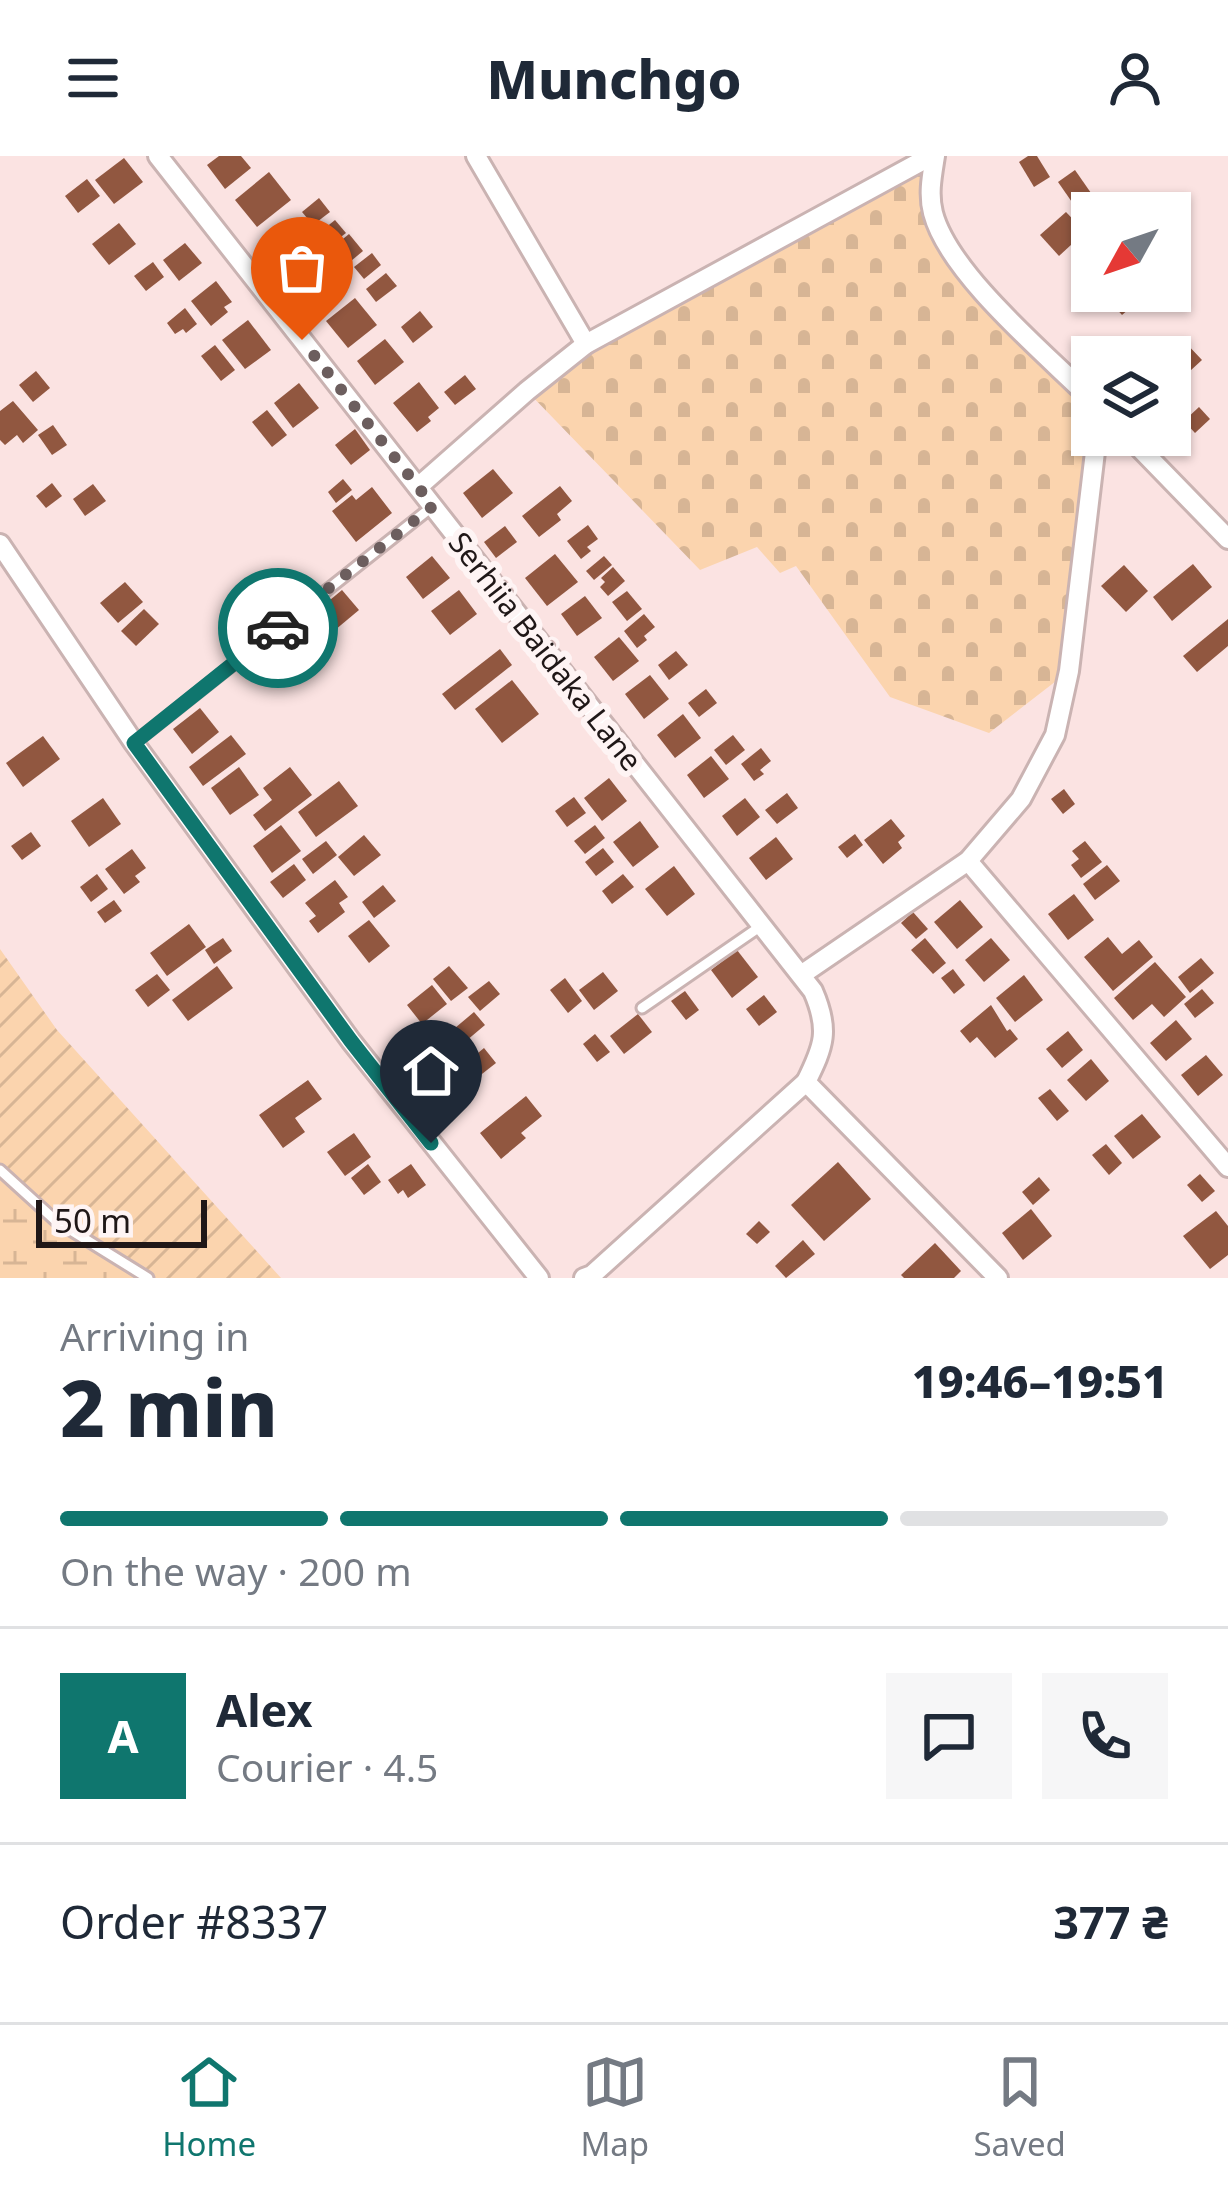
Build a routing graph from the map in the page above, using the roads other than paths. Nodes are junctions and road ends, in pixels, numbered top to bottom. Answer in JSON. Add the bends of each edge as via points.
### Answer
{"nodes":[{"id":1,"x":158,"y":156,"type":"edge"},
{"id":2,"x":933,"y":156,"type":"edge"},
{"id":3,"x":482,"y":158,"type":"edge"},
{"id":4,"x":586,"y":344,"type":"junction"},
{"id":5,"x":1071,"y":379,"type":"edge"},
{"id":6,"x":1095,"y":456,"type":"edge"},
{"id":7,"x":1147,"y":456,"type":"edge"},
{"id":8,"x":418,"y":487,"type":"junction"},
{"id":9,"x":433,"y":506,"type":"junction"},
{"id":10,"x":1228,"y":539,"type":"edge"},
{"id":11,"x":0,"y":544,"type":"edge"},
{"id":12,"x":134,"y":743,"type":"junction"},
{"id":13,"x":968,"y":861,"type":"junction"},
{"id":14,"x":762,"y":925,"type":"junction"},
{"id":15,"x":801,"y":975,"type":"junction"},
{"id":16,"x":642,"y":1008,"type":"dead end"},
{"id":17,"x":806,"y":1082,"type":"junction"},
{"id":18,"x":1228,"y":1166,"type":"edge"},
{"id":19,"x":0,"y":1170,"type":"edge"},
{"id":20,"x":591,"y":1277,"type":"edge"},
{"id":21,"x":148,"y":1278,"type":"edge"},
{"id":22,"x":538,"y":1278,"type":"edge"},
{"id":23,"x":998,"y":1278,"type":"edge"}],
"edges":[{"from":1,"to":8,"type":"street","name":"Serhiia Baidaka Lane"},
{"from":2,"to":4,"type":"street"},
{"from":2,"to":5,"type":"street","via":[[939,233],[985,293]]},
{"from":3,"to":4,"type":"street"},
{"from":4,"to":8,"type":"street"},
{"from":6,"to":13,"type":"street","via":[[1055,735],[1021,799]]},
{"from":7,"to":10,"type":"street"},
{"from":8,"to":9,"type":"street","name":"Serhiia Baidaka Lane"},
{"from":9,"to":12,"type":"lane"},
{"from":9,"to":14,"type":"street","name":"Serhiia Baidaka Lane"},
{"from":11,"to":12,"type":"street"},
{"from":12,"to":22,"type":"street","via":[[351,1041]]},
{"from":13,"to":15,"type":"street"},
{"from":13,"to":18,"type":"street"},
{"from":14,"to":15,"type":"street","name":"Serhiia Baidaka Lane"},
{"from":14,"to":16,"type":"lane"},
{"from":15,"to":17,"type":"street","name":"Serhiia Baidaka Lane","via":[[824,1032]]},
{"from":17,"to":20,"type":"street"},
{"from":17,"to":23,"type":"street"},
{"from":19,"to":21,"type":"lane","via":[[56,1221]]}]}
